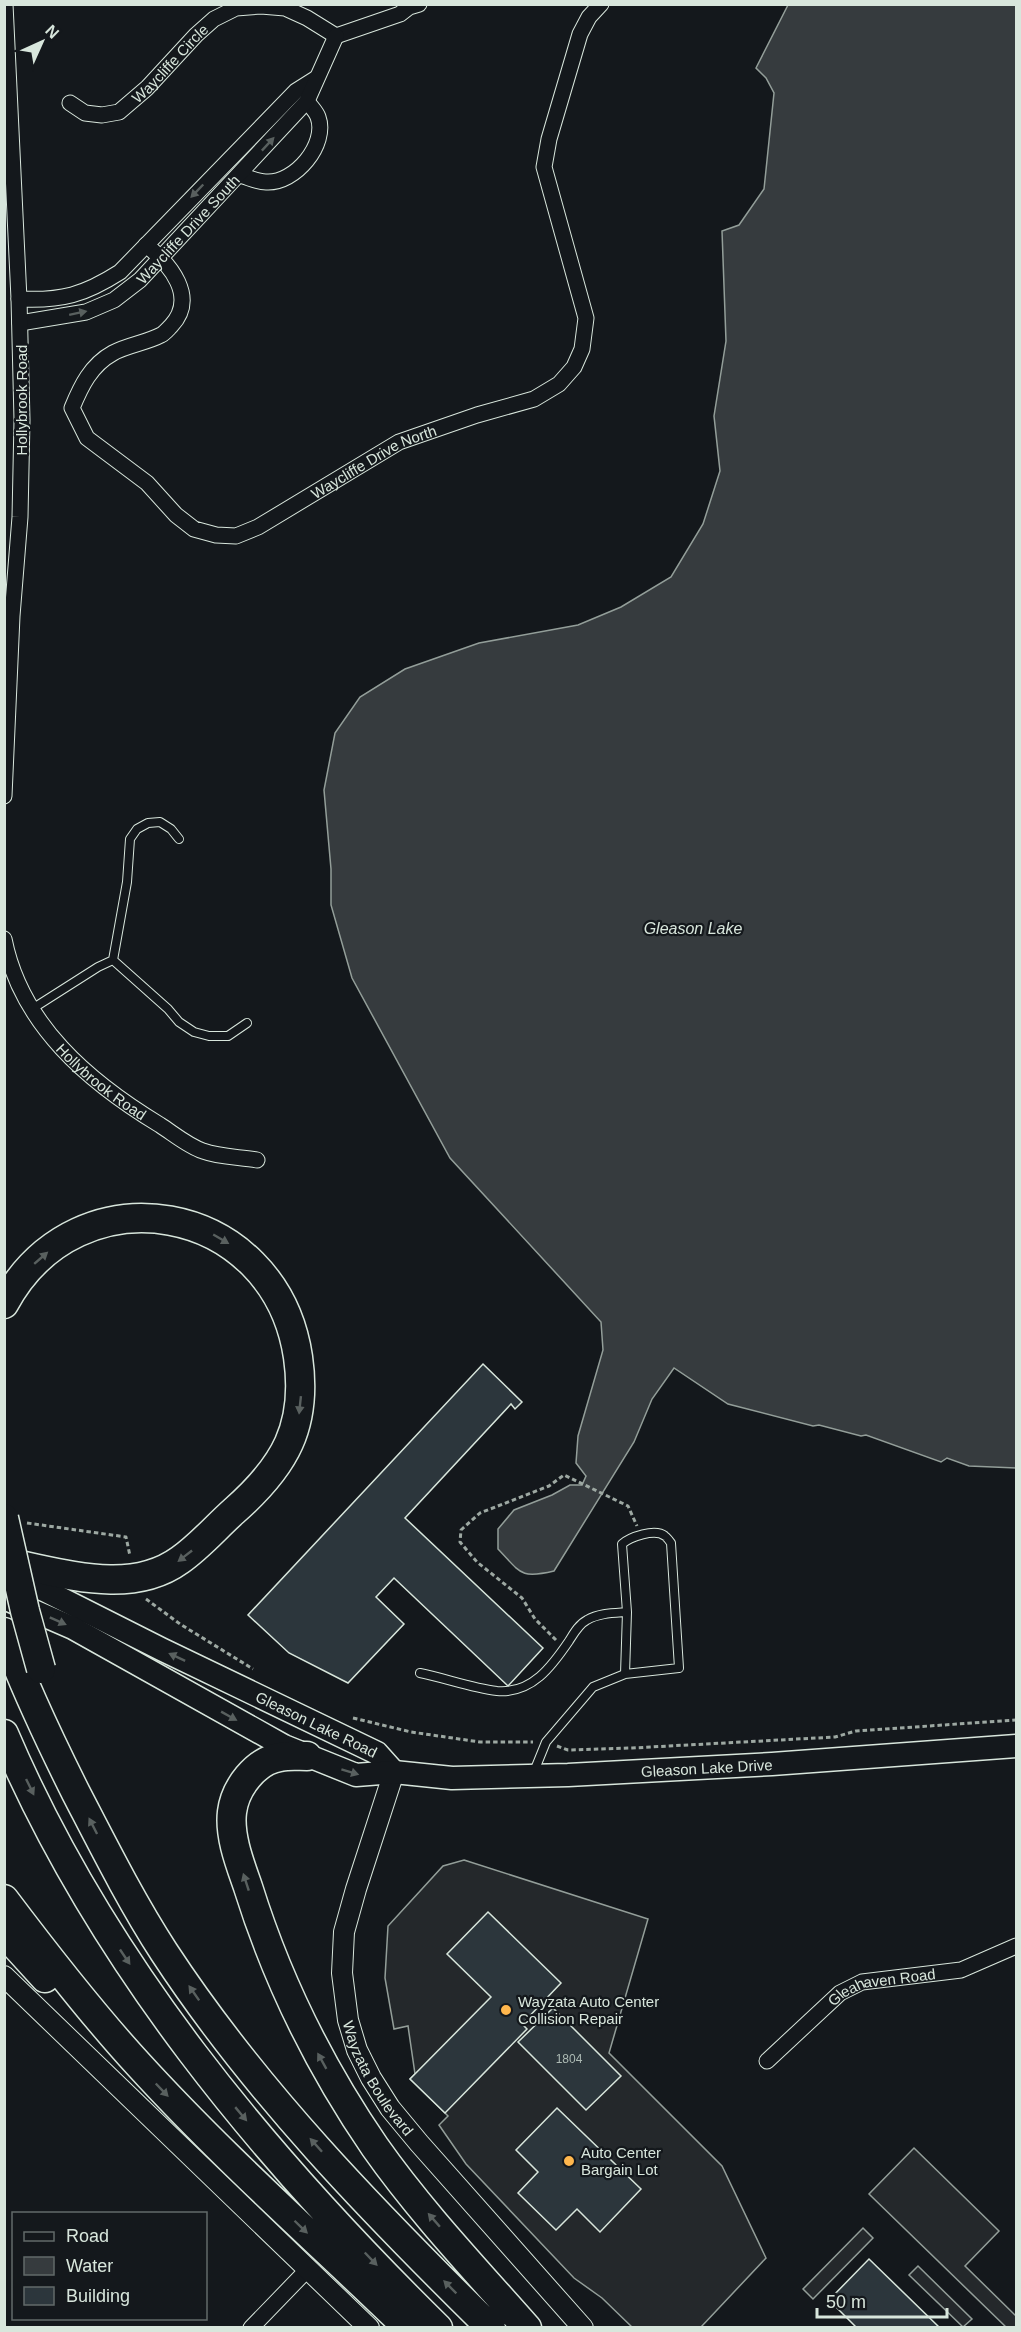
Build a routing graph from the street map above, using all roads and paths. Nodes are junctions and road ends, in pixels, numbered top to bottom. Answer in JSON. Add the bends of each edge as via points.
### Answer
{"nodes":[{"id":1,"x":5,"y":4,"type":"edge"},
{"id":2,"x":419,"y":4,"type":"edge"},
{"id":3,"x":601,"y":4,"type":"edge"},
{"id":4,"x":336,"y":36,"type":"junction"},
{"id":5,"x":315,"y":80,"type":"junction"},
{"id":6,"x":307,"y":101,"type":"junction"},
{"id":7,"x":70,"y":103,"type":"dead end"},
{"id":8,"x":239,"y":175,"type":"junction"},
{"id":9,"x":146,"y":245,"type":"junction"},
{"id":10,"x":161,"y":257,"type":"junction"},
{"id":11,"x":19,"y":299,"type":"junction"},
{"id":12,"x":20,"y":322,"type":"junction"},
{"id":13,"x":4,"y":796,"type":"edge"},
{"id":14,"x":178,"y":839,"type":"dead end"},
{"id":15,"x":4,"y":939,"type":"edge"},
{"id":16,"x":114,"y":960,"type":"junction"},
{"id":17,"x":31,"y":1010,"type":"junction"},
{"id":18,"x":247,"y":1023,"type":"dead end"},
{"id":19,"x":257,"y":1160,"type":"dead end"},
{"id":20,"x":4,"y":1304,"type":"edge"},
{"id":21,"x":16,"y":1520,"type":"edge"},
{"id":22,"x":639,"y":1536,"type":"junction"},
{"id":23,"x":131,"y":1557,"type":"dead end"},
{"id":24,"x":4,"y":1562,"type":"edge"},
{"id":25,"x":4,"y":1573,"type":"edge"},
{"id":26,"x":143,"y":1596,"type":"dead end"},
{"id":27,"x":4,"y":1598,"type":"edge"},
{"id":28,"x":627,"y":1612,"type":"junction"},
{"id":29,"x":4,"y":1632,"type":"edge"},
{"id":30,"x":564,"y":1648,"type":"junction"},
{"id":31,"x":255,"y":1671,"type":"dead end"},
{"id":32,"x":420,"y":1673,"type":"dead end"},
{"id":33,"x":625,"y":1674,"type":"junction"},
{"id":34,"x":351,"y":1717,"type":"dead end"},
{"id":35,"x":1017,"y":1719,"type":"edge"},
{"id":36,"x":4,"y":1734,"type":"edge"},
{"id":37,"x":546,"y":1742,"type":"junction"},
{"id":38,"x":1017,"y":1746,"type":"edge"},
{"id":39,"x":55,"y":1751,"type":"junction"},
{"id":40,"x":307,"y":1756,"type":"junction"},
{"id":41,"x":394,"y":1772,"type":"junction"},
{"id":42,"x":532,"y":1776,"type":"junction"},
{"id":43,"x":4,"y":1899,"type":"edge"},
{"id":44,"x":4,"y":1933,"type":"edge"},
{"id":45,"x":1017,"y":1946,"type":"edge"},
{"id":46,"x":4,"y":1976,"type":"edge"},
{"id":47,"x":767,"y":2061,"type":"dead end"},
{"id":48,"x":137,"y":2064,"type":"junction"},
{"id":49,"x":308,"y":2269,"type":"junction"},
{"id":50,"x":251,"y":2328,"type":"edge"},
{"id":51,"x":369,"y":2328,"type":"edge"},
{"id":52,"x":408,"y":2328,"type":"edge"},
{"id":53,"x":438,"y":2328,"type":"edge"},
{"id":54,"x":491,"y":2328,"type":"edge"},
{"id":55,"x":527,"y":2328,"type":"edge"},
{"id":56,"x":583,"y":2328,"type":"edge"}],
"edges":[{"from":1,"to":11,"type":"street","name":"Hollybrook Road"},
{"from":2,"to":4,"type":"street"},
{"from":3,"to":10,"type":"street","name":"Waycliffe Drive North","via":[[580,34],[544,167],[586,318],[585,332],[574,367],[559,384],[534,399],[399,442],[258,527],[236,536],[194,529],[176,516],[147,483],[87,438],[72,408],[84,379],[112,353],[163,334],[179,317],[182,299],[178,280]]},
{"from":4,"to":5,"type":"street","name":"Waycliffe Drive South"},
{"from":4,"to":7,"type":"street","name":"Waycliffe Circle","via":[[285,8],[236,8],[214,19],[196,35],[154,82],[119,112],[102,116]]},
{"from":5,"to":6,"type":"street","name":"Waycliffe Drive South"},
{"from":5,"to":9,"type":"street","name":"Waycliffe Drive South","one_way":true,"via":[[296,91]]},
{"from":8,"to":6,"type":"street","name":"Waycliffe Drive South","one_way":true},
{"from":6,"to":8,"type":"street","via":[[318,117],[319,129],[305,161],[281,180],[267,182]]},
{"from":8,"to":10,"type":"street","name":"Waycliffe Drive South"},
{"from":9,"to":10,"type":"street","name":"Waycliffe Drive North"},
{"from":9,"to":11,"type":"street","name":"Waycliffe Drive South","via":[[120,272],[94,289],[44,300]]},
{"from":12,"to":10,"type":"street","name":"Waycliffe Drive South","one_way":true,"via":[[86,312],[114,300]]},
{"from":11,"to":12,"type":"street","name":"Hollybrook Road"},
{"from":12,"to":13,"type":"street","name":"Hollybrook Road","via":[[20,517]]},
{"from":14,"to":16,"type":"lane","via":[[160,822],[137,829],[130,839]]},
{"from":15,"to":17,"type":"street","name":"Hollybrook Road"},
{"from":16,"to":17,"type":"lane"},
{"from":16,"to":18,"type":"lane","via":[[194,1032],[228,1036]]},
{"from":17,"to":19,"type":"street","name":"Hollybrook Road","via":[[62,1050],[126,1105],[203,1151]]},
{"from":20,"to":24,"type":"highway","one_way":true,"via":[[37,1260],[81,1231],[131,1217],[198,1227],[244,1254],[282,1301],[296,1344],[301,1398],[294,1435],[270,1476],[179,1561],[160,1571],[121,1581]]},
{"from":21,"to":23,"type":"path","via":[[126,1537]]},
{"from":21,"to":39,"type":"highway","bridge":true,"via":[[25,1611],[42,1669]]},
{"from":22,"to":28,"type":"lane","via":[[622,1544]]},
{"from":22,"to":30,"type":"path","via":[[628,1506],[564,1474],[549,1486],[480,1513],[461,1530],[460,1542],[471,1556],[522,1598],[535,1619]]},
{"from":22,"to":33,"type":"lane","via":[[658,1533],[671,1544],[679,1668]]},
{"from":41,"to":25,"type":"main road","name":"Gleason Lake Road","one_way":true,"via":[[377,1753]]},
{"from":26,"to":31,"type":"path"},
{"from":27,"to":40,"type":"main road","name":"Gleason Lake Road","one_way":true,"via":[[73,1628]]},
{"from":28,"to":30,"type":"lane","via":[[586,1620]]},
{"from":28,"to":33,"type":"lane"},
{"from":29,"to":39,"type":"highway"},
{"from":30,"to":32,"type":"lane","via":[[542,1675],[516,1689],[498,1691]]},
{"from":33,"to":37,"type":"lane","via":[[593,1687]]},
{"from":34,"to":37,"type":"path","via":[[411,1732],[480,1742]]},
{"from":35,"to":37,"type":"path","via":[[856,1731],[835,1737],[632,1748],[568,1750]]},
{"from":36,"to":53,"type":"highway","one_way":true,"via":[[92,1905],[190,2050],[286,2166]]},
{"from":37,"to":42,"type":"lane"},
{"from":38,"to":42,"type":"main road","name":"Gleason Lake Drive"},
{"from":54,"to":39,"type":"highway","one_way":true,"via":[[375,2211],[218,2027],[165,1952],[115,1870]]},
{"from":40,"to":41,"type":"main road","name":"Gleason Lake Road","one_way":true,"via":[[356,1775]]},
{"from":55,"to":40,"type":"highway","one_way":true,"via":[[376,2148],[324,2065],[273,1959],[242,1869],[232,1813],[243,1783],[256,1768],[280,1757]]},
{"from":41,"to":42,"type":"main road","name":"Gleason Lake Drive","via":[[452,1778]]},
{"from":41,"to":56,"type":"street","name":"Wayzata Boulevard","via":[[344,1932],[342,1973],[348,2020],[357,2050],[371,2078],[405,2126]]},
{"from":43,"to":48,"type":"highway"},
{"from":44,"to":48,"type":"highway","via":[[88,2021]]},
{"from":45,"to":47,"type":"street","name":"Gleahaven Road","via":[[961,1970],[862,1982],[840,1993]]},
{"from":46,"to":49,"type":"street"},
{"from":48,"to":52,"type":"highway","one_way":true},
{"from":49,"to":50,"type":"street"},
{"from":49,"to":51,"type":"street"}]}
